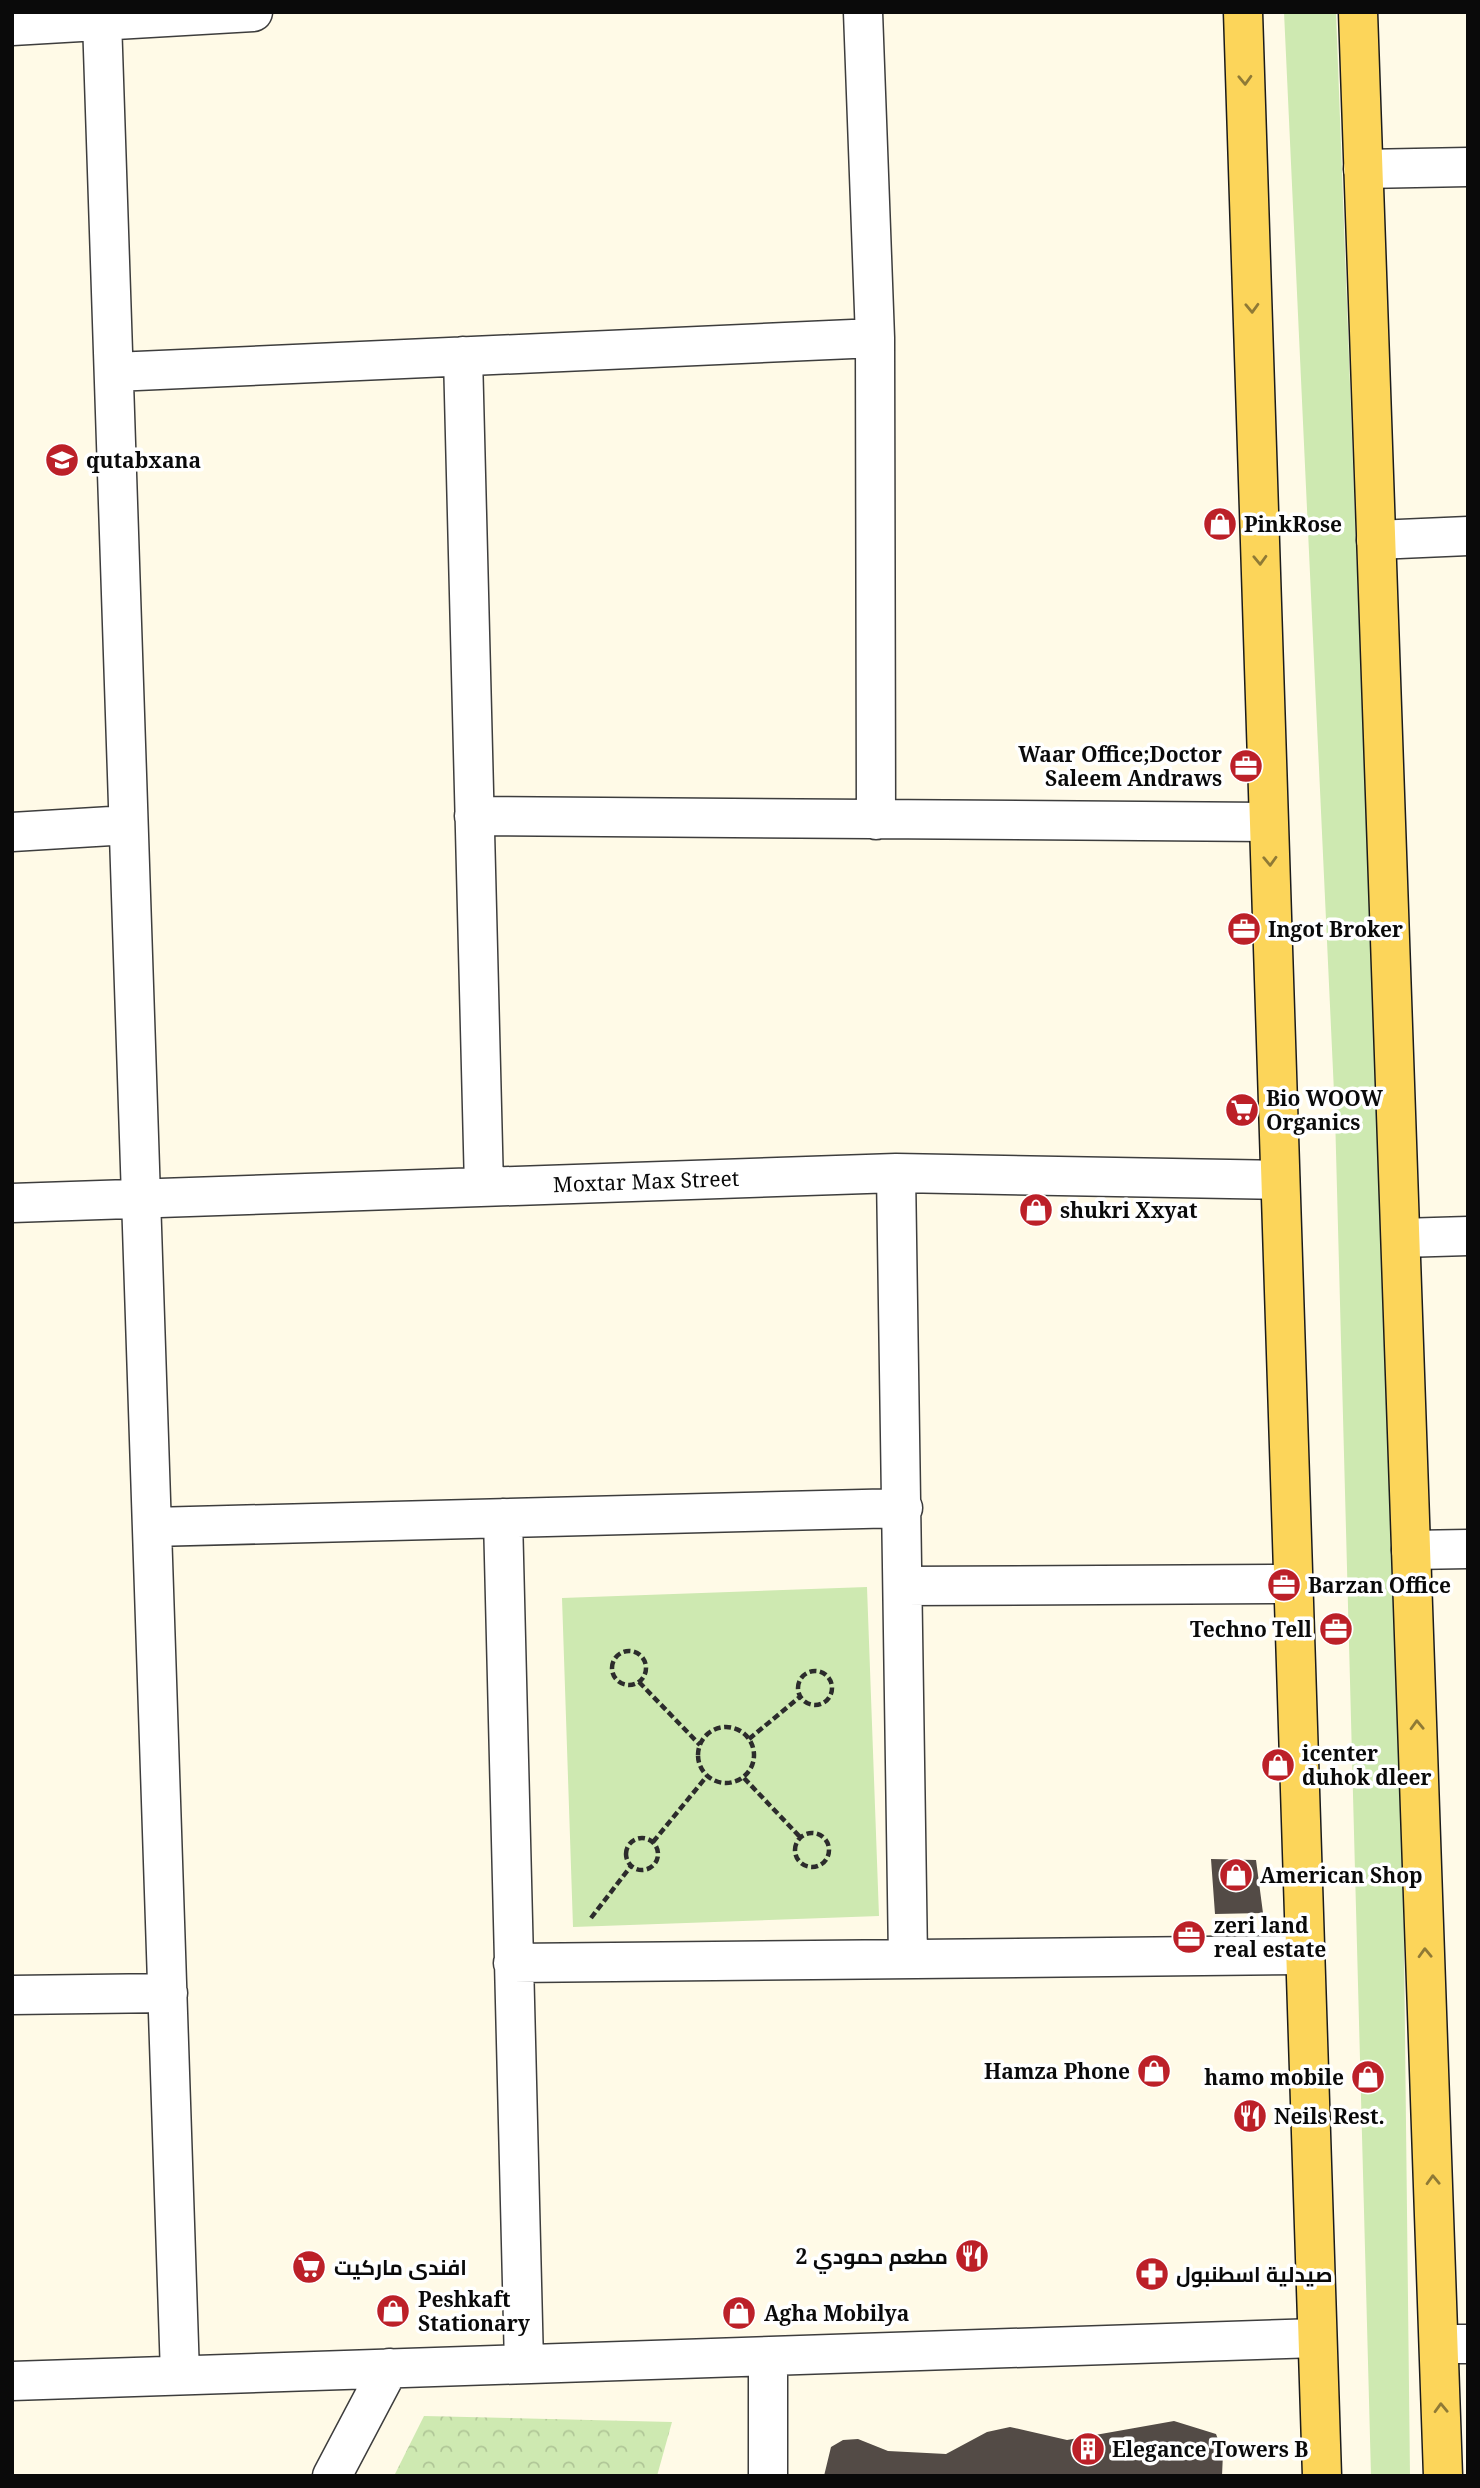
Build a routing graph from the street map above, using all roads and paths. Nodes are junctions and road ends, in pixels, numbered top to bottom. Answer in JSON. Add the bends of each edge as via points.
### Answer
{"nodes":[{"id":1,"x":253,"y":12,"type":"edge"},
{"id":2,"x":863,"y":12,"type":"edge"},
{"id":3,"x":1243,"y":12,"type":"edge"},
{"id":4,"x":1357,"y":12,"type":"edge"},
{"id":5,"x":102,"y":20,"type":"junction"},
{"id":6,"x":12,"y":26,"type":"edge"},
{"id":7,"x":1468,"y":167,"type":"edge"},
{"id":8,"x":1363,"y":169,"type":"junction"},
{"id":9,"x":875,"y":338,"type":"junction"},
{"id":10,"x":463,"y":356,"type":"junction"},
{"id":11,"x":114,"y":372,"type":"junction"},
{"id":12,"x":1468,"y":536,"type":"edge"},
{"id":13,"x":1376,"y":540,"type":"junction"},
{"id":14,"x":474,"y":816,"type":"junction"},
{"id":15,"x":876,"y":820,"type":"junction"},
{"id":16,"x":1268,"y":822,"type":"junction"},
{"id":17,"x":128,"y":825,"type":"junction"},
{"id":18,"x":12,"y":832,"type":"edge"},
{"id":19,"x":896,"y":1173,"type":"junction"},
{"id":20,"x":1280,"y":1180,"type":"junction"},
{"id":21,"x":484,"y":1187,"type":"junction"},
{"id":22,"x":142,"y":1198,"type":"junction"},
{"id":23,"x":12,"y":1203,"type":"edge"},
{"id":24,"x":1468,"y":1236,"type":"edge"},
{"id":25,"x":1401,"y":1238,"type":"junction"},
{"id":26,"x":903,"y":1508,"type":"junction"},
{"id":27,"x":503,"y":1518,"type":"junction"},
{"id":28,"x":152,"y":1527,"type":"junction"},
{"id":29,"x":1468,"y":1549,"type":"edge"},
{"id":30,"x":1411,"y":1550,"type":"junction"},
{"id":31,"x":1293,"y":1584,"type":"junction"},
{"id":32,"x":904,"y":1586,"type":"junction"},
{"id":33,"x":639,"y":1682,"type":"junction"},
{"id":34,"x":801,"y":1696,"type":"junction"},
{"id":35,"x":749,"y":1739,"type":"junction"},
{"id":36,"x":700,"y":1745,"type":"junction"},
{"id":37,"x":707,"y":1776,"type":"junction"},
{"id":38,"x":744,"y":1778,"type":"junction"},
{"id":39,"x":800,"y":1837,"type":"junction"},
{"id":40,"x":653,"y":1842,"type":"junction"},
{"id":41,"x":631,"y":1866,"type":"junction"},
{"id":42,"x":1305,"y":1955,"type":"junction"},
{"id":43,"x":908,"y":1959,"type":"junction"},
{"id":44,"x":513,"y":1963,"type":"junction"},
{"id":45,"x":556,"y":1963,"type":"junction"},
{"id":46,"x":168,"y":1993,"type":"junction"},
{"id":47,"x":12,"y":1995,"type":"edge"},
{"id":48,"x":1317,"y":2338,"type":"junction"},
{"id":49,"x":1453,"y":2344,"type":"edge"},
{"id":50,"x":768,"y":2358,"type":"junction"},
{"id":51,"x":524,"y":2364,"type":"junction"},
{"id":52,"x":389,"y":2368,"type":"junction"},
{"id":53,"x":180,"y":2375,"type":"junction"},
{"id":54,"x":12,"y":2381,"type":"edge"},
{"id":55,"x":332,"y":2476,"type":"edge"},
{"id":56,"x":768,"y":2476,"type":"edge"},
{"id":57,"x":1322,"y":2476,"type":"edge"},
{"id":58,"x":1443,"y":2476,"type":"edge"}],
"edges":[{"from":1,"to":5,"type":"street"},
{"from":2,"to":9,"type":"street"},
{"from":3,"to":16,"type":"main road","one_way":true},
{"from":4,"to":8,"type":"main road"},
{"from":5,"to":6,"type":"street"},
{"from":5,"to":11,"type":"street"},
{"from":7,"to":8,"type":"street"},
{"from":8,"to":13,"type":"main road"},
{"from":9,"to":10,"type":"street"},
{"from":9,"to":15,"type":"street"},
{"from":10,"to":11,"type":"street"},
{"from":10,"to":14,"type":"street"},
{"from":11,"to":17,"type":"street"},
{"from":12,"to":13,"type":"street"},
{"from":13,"to":25,"type":"main road"},
{"from":14,"to":15,"type":"street"},
{"from":14,"to":21,"type":"street"},
{"from":15,"to":16,"type":"street"},
{"from":16,"to":20,"type":"main road","one_way":true},
{"from":17,"to":18,"type":"street"},
{"from":17,"to":22,"type":"street"},
{"from":19,"to":20,"type":"street","name":"Moxtar Max Street"},
{"from":19,"to":21,"type":"street","name":"Moxtar Max Street"},
{"from":19,"to":26,"type":"street"},
{"from":20,"to":31,"type":"main road"},
{"from":21,"to":22,"type":"street","name":"Moxtar Max Street"},
{"from":22,"to":23,"type":"street","name":"Moxtar Max Street"},
{"from":22,"to":28,"type":"street"},
{"from":24,"to":25,"type":"street"},
{"from":25,"to":30,"type":"main road"},
{"from":26,"to":27,"type":"street"},
{"from":26,"to":32,"type":"street"},
{"from":27,"to":28,"type":"street"},
{"from":27,"to":44,"type":"street"},
{"from":28,"to":46,"type":"street"},
{"from":29,"to":30,"type":"street"},
{"from":49,"to":30,"type":"main road","one_way":true},
{"from":31,"to":32,"type":"street"},
{"from":31,"to":42,"type":"main road"},
{"from":32,"to":43,"type":"street"},
{"from":33,"to":33,"type":"path","via":[[645,1673],[642,1658],[627,1651],[618,1656],[614,1676],[623,1684]]},
{"from":33,"to":36,"type":"path"},
{"from":34,"to":34,"type":"path","via":[[814,1704],[824,1702],[832,1688],[829,1678],[820,1671],[803,1675],[798,1685]]},
{"from":34,"to":35,"type":"path"},
{"from":35,"to":36,"type":"path","via":[[735,1728],[718,1727]]},
{"from":35,"to":38,"type":"path","via":[[755,1754]]},
{"from":36,"to":37,"type":"path","via":[[698,1762]]},
{"from":37,"to":38,"type":"path","via":[[729,1784]]},
{"from":37,"to":40,"type":"path"},
{"from":38,"to":39,"type":"path"},
{"from":39,"to":39,"type":"path","via":[[795,1847],[801,1862],[811,1866],[822,1863],[828,1854],[825,1839],[816,1833]]},
{"from":40,"to":41,"type":"path","via":[[643,1838],[628,1845],[626,1857]]},
{"from":40,"to":41,"type":"path","via":[[659,1856],[654,1866],[640,1871]]},
{"from":41,"to":45,"type":"path"},
{"from":42,"to":43,"type":"street"},
{"from":42,"to":48,"type":"main road"},
{"from":43,"to":45,"type":"street"},
{"from":44,"to":45,"type":"street"},
{"from":44,"to":51,"type":"street"},
{"from":46,"to":47,"type":"street"},
{"from":46,"to":53,"type":"street"},
{"from":48,"to":50,"type":"street"},
{"from":48,"to":57,"type":"main road"},
{"from":58,"to":49,"type":"main road","one_way":true},
{"from":50,"to":51,"type":"street"},
{"from":50,"to":56,"type":"street"},
{"from":51,"to":52,"type":"street"},
{"from":52,"to":53,"type":"street"},
{"from":52,"to":55,"type":"street"},
{"from":53,"to":54,"type":"street"}]}
